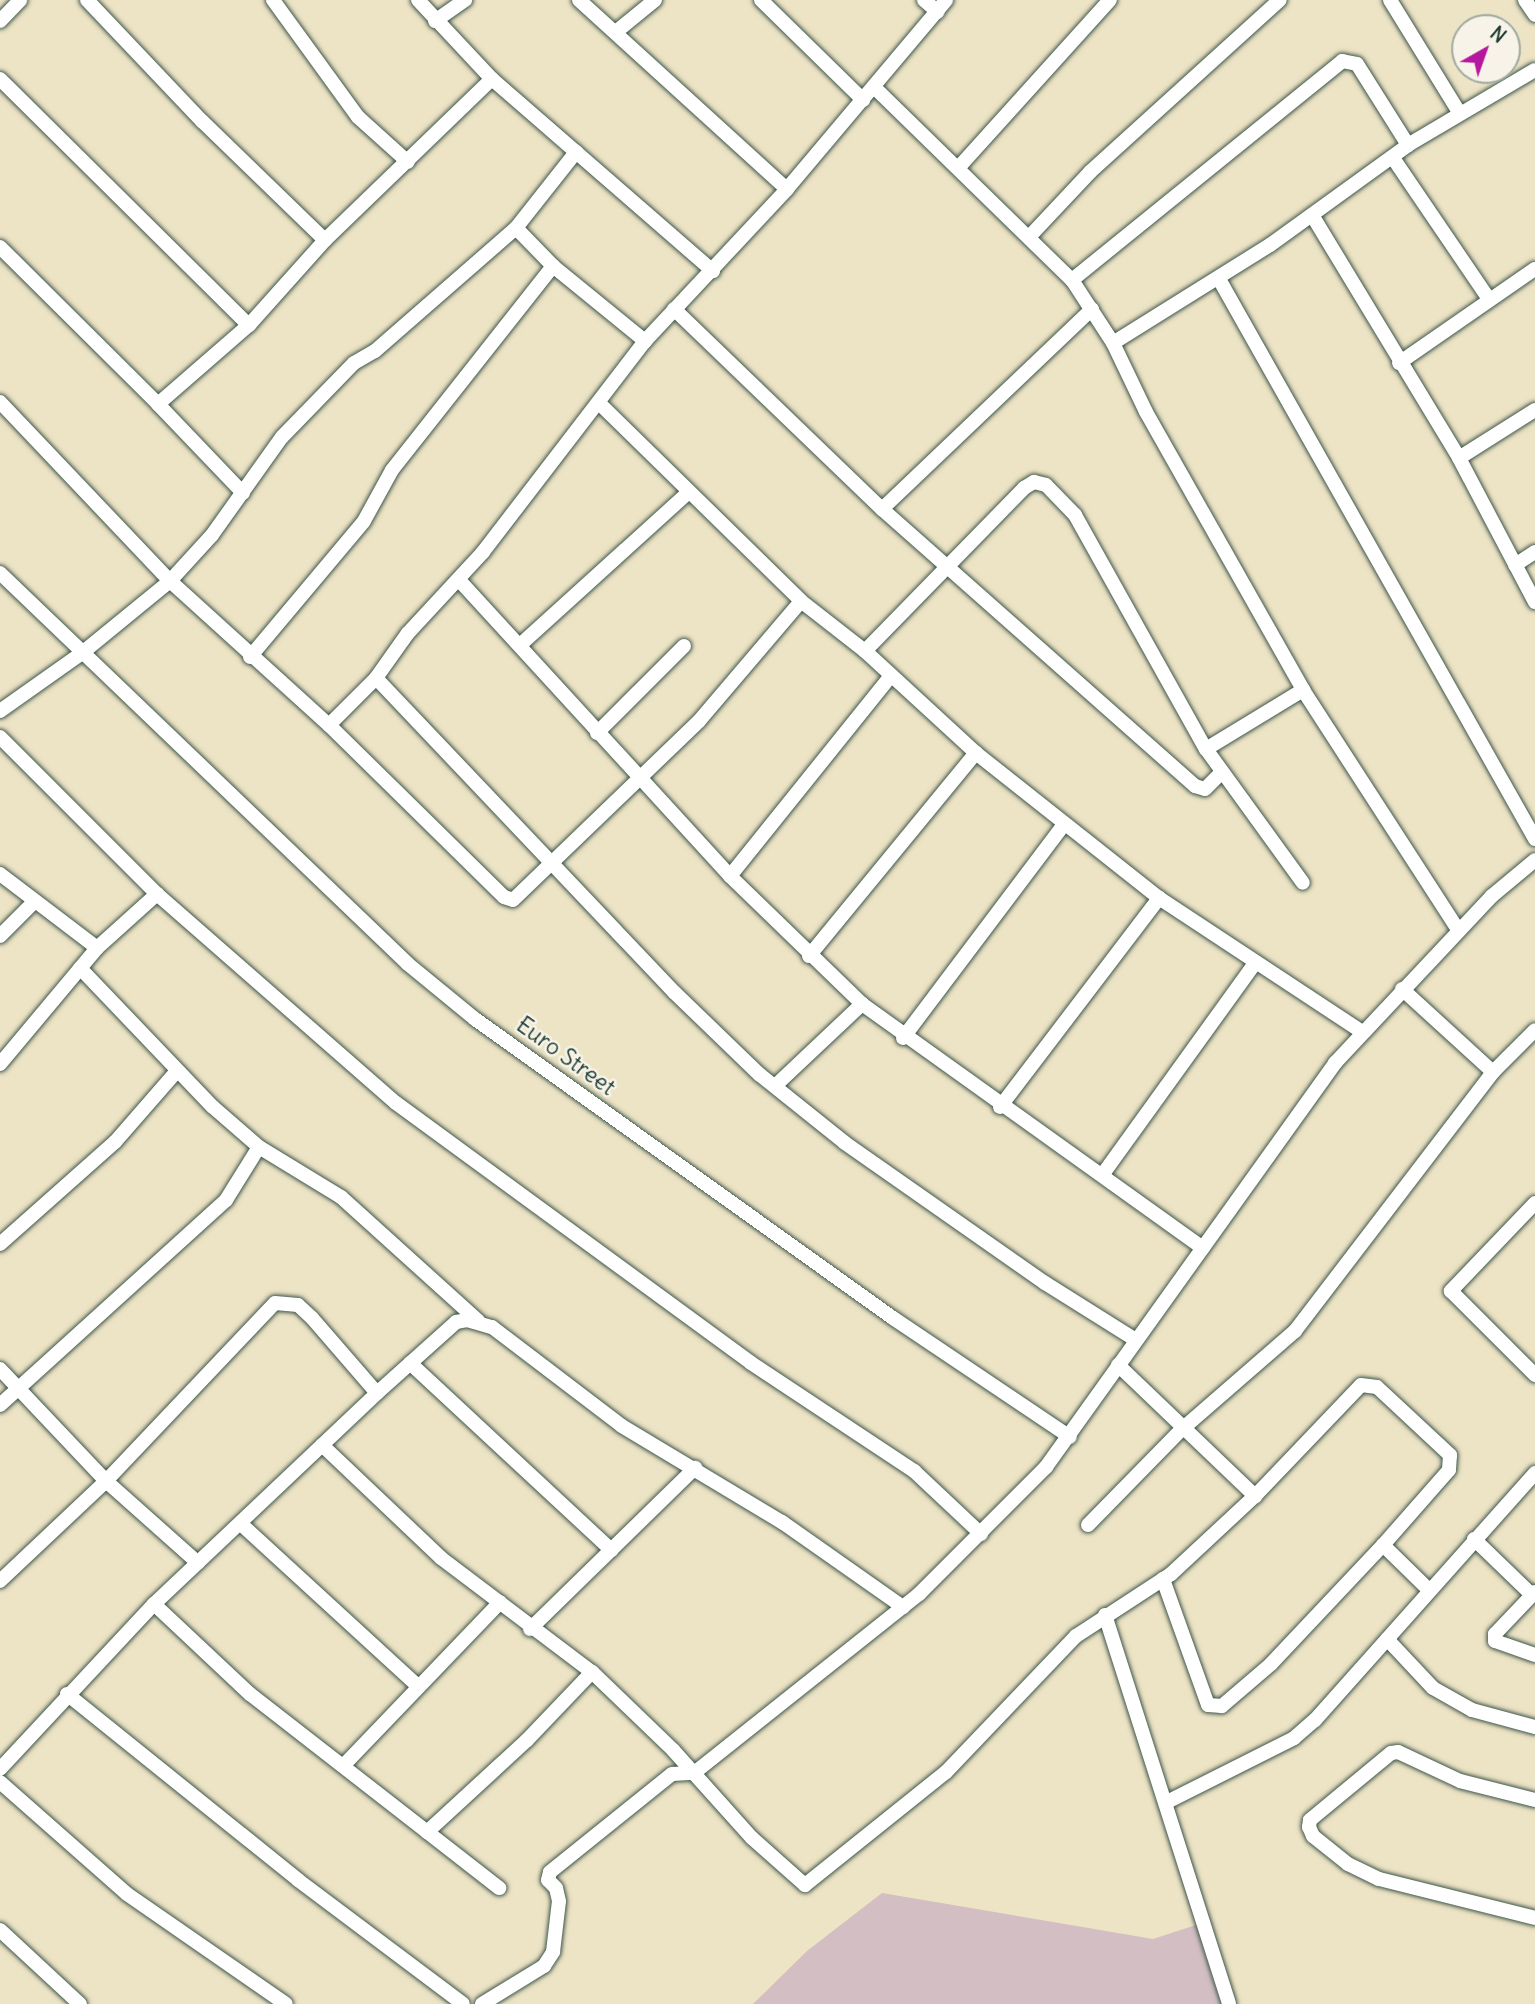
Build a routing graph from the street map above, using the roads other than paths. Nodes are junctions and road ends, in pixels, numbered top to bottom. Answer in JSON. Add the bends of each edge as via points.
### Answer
{"nodes":[{"id":1,"x":20,"y":0,"type":"edge"},
{"id":2,"x":88,"y":0,"type":"edge"},
{"id":3,"x":273,"y":0,"type":"edge"},
{"id":4,"x":418,"y":0,"type":"edge"},
{"id":5,"x":465,"y":0,"type":"edge"},
{"id":6,"x":579,"y":0,"type":"edge"},
{"id":7,"x":655,"y":0,"type":"edge"},
{"id":8,"x":761,"y":0,"type":"edge"},
{"id":9,"x":924,"y":0,"type":"edge"},
{"id":10,"x":1110,"y":0,"type":"edge"},
{"id":11,"x":1280,"y":0,"type":"edge"},
{"id":12,"x":1390,"y":0,"type":"edge"},
{"id":13,"x":1525,"y":0,"type":"edge"},
{"id":14,"x":942,"y":6,"type":"edge"},
{"id":15,"x":1535,"y":15,"type":"edge"},
{"id":16,"x":0,"y":21,"type":"edge"},
{"id":17,"x":435,"y":21,"type":"junction"},
{"id":18,"x":617,"y":31,"type":"junction"},
{"id":19,"x":1535,"y":70,"type":"edge"},
{"id":20,"x":0,"y":79,"type":"edge"},
{"id":21,"x":492,"y":79,"type":"junction"},
{"id":22,"x":874,"y":87,"type":"junction"},
{"id":23,"x":863,"y":100,"type":"junction"},
{"id":24,"x":1459,"y":112,"type":"junction"},
{"id":25,"x":1408,"y":145,"type":"junction"},
{"id":26,"x":576,"y":152,"type":"junction"},
{"id":27,"x":1393,"y":158,"type":"junction"},
{"id":28,"x":408,"y":162,"type":"junction"},
{"id":29,"x":959,"y":167,"type":"junction"},
{"id":30,"x":787,"y":190,"type":"junction"},
{"id":31,"x":1312,"y":215,"type":"junction"},
{"id":32,"x":516,"y":228,"type":"junction"},
{"id":33,"x":1030,"y":236,"type":"junction"},
{"id":34,"x":325,"y":240,"type":"junction"},
{"id":35,"x":0,"y":247,"type":"edge"},
{"id":36,"x":553,"y":267,"type":"junction"},
{"id":37,"x":1535,"y":270,"type":"edge"},
{"id":38,"x":713,"y":271,"type":"junction"},
{"id":39,"x":1219,"y":279,"type":"junction"},
{"id":40,"x":1072,"y":280,"type":"junction"},
{"id":41,"x":1489,"y":299,"type":"junction"},
{"id":42,"x":674,"y":309,"type":"junction"},
{"id":43,"x":1092,"y":309,"type":"junction"},
{"id":44,"x":249,"y":325,"type":"junction"},
{"id":45,"x":645,"y":341,"type":"junction"},
{"id":46,"x":1113,"y":343,"type":"junction"},
{"id":47,"x":1399,"y":363,"type":"junction"},
{"id":48,"x":0,"y":402,"type":"edge"},
{"id":49,"x":158,"y":404,"type":"junction"},
{"id":50,"x":600,"y":404,"type":"junction"},
{"id":51,"x":1535,"y":410,"type":"edge"},
{"id":52,"x":1459,"y":458,"type":"junction"},
{"id":53,"x":689,"y":492,"type":"junction"},
{"id":54,"x":243,"y":493,"type":"junction"},
{"id":55,"x":882,"y":509,"type":"junction"},
{"id":56,"x":1535,"y":552,"type":"edge"},
{"id":57,"x":945,"y":565,"type":"junction"},
{"id":58,"x":1515,"y":565,"type":"junction"},
{"id":59,"x":0,"y":573,"type":"edge"},
{"id":60,"x":459,"y":580,"type":"junction"},
{"id":61,"x":170,"y":581,"type":"junction"},
{"id":62,"x":801,"y":601,"type":"junction"},
{"id":63,"x":1535,"y":602,"type":"edge"},
{"id":64,"x":520,"y":645,"type":"junction"},
{"id":65,"x":684,"y":646,"type":"dead end"},
{"id":66,"x":865,"y":651,"type":"junction"},
{"id":67,"x":82,"y":653,"type":"junction"},
{"id":68,"x":250,"y":657,"type":"junction"},
{"id":69,"x":891,"y":676,"type":"junction"},
{"id":70,"x":376,"y":678,"type":"junction"},
{"id":71,"x":1303,"y":690,"type":"junction"},
{"id":72,"x":0,"y":711,"type":"edge"},
{"id":73,"x":329,"y":725,"type":"junction"},
{"id":74,"x":597,"y":733,"type":"junction"},
{"id":75,"x":0,"y":737,"type":"edge"},
{"id":76,"x":1206,"y":749,"type":"junction"},
{"id":77,"x":976,"y":753,"type":"junction"},
{"id":78,"x":1222,"y":772,"type":"junction"},
{"id":79,"x":642,"y":778,"type":"junction"},
{"id":80,"x":1064,"y":824,"type":"junction"},
{"id":81,"x":1535,"y":839,"type":"edge"},
{"id":82,"x":1535,"y":860,"type":"edge"},
{"id":83,"x":554,"y":865,"type":"junction"},
{"id":84,"x":0,"y":874,"type":"edge"},
{"id":85,"x":730,"y":876,"type":"junction"},
{"id":86,"x":1303,"y":883,"type":"dead end"},
{"id":87,"x":157,"y":894,"type":"junction"},
{"id":88,"x":1159,"y":898,"type":"junction"},
{"id":89,"x":34,"y":902,"type":"junction"},
{"id":90,"x":1458,"y":930,"type":"junction"},
{"id":91,"x":0,"y":936,"type":"edge"},
{"id":92,"x":97,"y":948,"type":"junction"},
{"id":93,"x":809,"y":956,"type":"junction"},
{"id":94,"x":1255,"y":963,"type":"junction"},
{"id":95,"x":80,"y":968,"type":"junction"},
{"id":96,"x":1402,"y":989,"type":"junction"},
{"id":97,"x":862,"y":1004,"type":"junction"},
{"id":98,"x":1535,"y":1030,"type":"edge"},
{"id":99,"x":1362,"y":1032,"type":"junction"},
{"id":100,"x":903,"y":1038,"type":"junction"},
{"id":101,"x":0,"y":1064,"type":"edge"},
{"id":102,"x":176,"y":1072,"type":"junction"},
{"id":103,"x":1493,"y":1072,"type":"junction"},
{"id":104,"x":775,"y":1086,"type":"junction"},
{"id":105,"x":1000,"y":1107,"type":"junction"},
{"id":106,"x":259,"y":1147,"type":"junction"},
{"id":107,"x":1103,"y":1174,"type":"junction"},
{"id":108,"x":1535,"y":1203,"type":"edge"},
{"id":109,"x":0,"y":1244,"type":"edge"},
{"id":110,"x":1203,"y":1248,"type":"junction"},
{"id":111,"x":478,"y":1321,"type":"junction"},
{"id":112,"x":1136,"y":1340,"type":"junction"},
{"id":113,"x":410,"y":1363,"type":"junction"},
{"id":114,"x":1118,"y":1365,"type":"junction"},
{"id":115,"x":0,"y":1369,"type":"edge"},
{"id":116,"x":1535,"y":1374,"type":"edge"},
{"id":117,"x":18,"y":1391,"type":"junction"},
{"id":118,"x":377,"y":1392,"type":"junction"},
{"id":119,"x":0,"y":1405,"type":"edge"},
{"id":120,"x":1181,"y":1430,"type":"junction"},
{"id":121,"x":1070,"y":1437,"type":"junction"},
{"id":122,"x":322,"y":1445,"type":"junction"},
{"id":123,"x":695,"y":1468,"type":"junction"},
{"id":124,"x":1535,"y":1473,"type":"edge"},
{"id":125,"x":106,"y":1481,"type":"junction"},
{"id":126,"x":1255,"y":1496,"type":"junction"},
{"id":127,"x":242,"y":1524,"type":"junction"},
{"id":128,"x":1088,"y":1525,"type":"dead end"},
{"id":129,"x":981,"y":1534,"type":"junction"},
{"id":130,"x":1474,"y":1539,"type":"junction"},
{"id":131,"x":1383,"y":1545,"type":"junction"},
{"id":132,"x":611,"y":1550,"type":"junction"},
{"id":133,"x":198,"y":1563,"type":"junction"},
{"id":134,"x":1163,"y":1579,"type":"junction"},
{"id":135,"x":0,"y":1581,"type":"edge"},
{"id":136,"x":1428,"y":1588,"type":"junction"},
{"id":137,"x":1533,"y":1593,"type":"edge"},
{"id":138,"x":500,"y":1602,"type":"junction"},
{"id":139,"x":154,"y":1604,"type":"junction"},
{"id":140,"x":903,"y":1606,"type":"junction"},
{"id":141,"x":1105,"y":1615,"type":"junction"},
{"id":142,"x":530,"y":1629,"type":"junction"},
{"id":143,"x":1388,"y":1639,"type":"junction"},
{"id":144,"x":1535,"y":1656,"type":"edge"},
{"id":145,"x":592,"y":1672,"type":"junction"},
{"id":146,"x":418,"y":1686,"type":"junction"},
{"id":147,"x":67,"y":1694,"type":"junction"},
{"id":148,"x":1535,"y":1727,"type":"edge"},
{"id":149,"x":343,"y":1766,"type":"junction"},
{"id":150,"x":0,"y":1769,"type":"edge"},
{"id":151,"x":694,"y":1773,"type":"junction"},
{"id":152,"x":0,"y":1782,"type":"edge"},
{"id":153,"x":1535,"y":1800,"type":"edge"},
{"id":154,"x":1167,"y":1802,"type":"junction"},
{"id":155,"x":427,"y":1832,"type":"junction"},
{"id":156,"x":499,"y":1888,"type":"dead end"},
{"id":157,"x":1535,"y":1918,"type":"edge"},
{"id":158,"x":0,"y":1930,"type":"edge"},
{"id":159,"x":80,"y":2004,"type":"edge"},
{"id":160,"x":286,"y":2004,"type":"edge"},
{"id":161,"x":463,"y":2004,"type":"edge"},
{"id":162,"x":482,"y":2004,"type":"edge"},
{"id":163,"x":1229,"y":2004,"type":"edge"}],
"edges":[{"from":1,"to":16,"type":"street"},
{"from":2,"to":34,"type":"street","via":[[202,121]]},
{"from":3,"to":28,"type":"street","via":[[358,117]]},
{"from":4,"to":17,"type":"street"},
{"from":5,"to":17,"type":"street"},
{"from":6,"to":18,"type":"street"},
{"from":7,"to":18,"type":"street"},
{"from":8,"to":23,"type":"street"},
{"from":9,"to":14,"type":"street"},
{"from":10,"to":29,"type":"street"},
{"from":11,"to":33,"type":"street","via":[[1090,172]]},
{"from":12,"to":24,"type":"street"},
{"from":13,"to":15,"type":"street"},
{"from":14,"to":22,"type":"street"},
{"from":17,"to":21,"type":"street"},
{"from":18,"to":30,"type":"street"},
{"from":19,"to":24,"type":"street"},
{"from":20,"to":44,"type":"street"},
{"from":21,"to":26,"type":"street"},
{"from":21,"to":28,"type":"street"},
{"from":22,"to":23,"type":"street"},
{"from":22,"to":29,"type":"street"},
{"from":23,"to":30,"type":"street"},
{"from":24,"to":25,"type":"street"},
{"from":25,"to":27,"type":"street"},
{"from":25,"to":40,"type":"street","via":[[1357,64],[1342,61]]},
{"from":26,"to":32,"type":"street"},
{"from":26,"to":38,"type":"street"},
{"from":27,"to":31,"type":"street"},
{"from":27,"to":41,"type":"street"},
{"from":28,"to":34,"type":"street"},
{"from":29,"to":33,"type":"street"},
{"from":30,"to":38,"type":"street"},
{"from":31,"to":39,"type":"street"},
{"from":31,"to":47,"type":"street"},
{"from":32,"to":36,"type":"street"},
{"from":32,"to":54,"type":"street","via":[[375,351],[355,363],[282,437]]},
{"from":33,"to":40,"type":"street"},
{"from":34,"to":44,"type":"street"},
{"from":35,"to":49,"type":"street"},
{"from":36,"to":45,"type":"street"},
{"from":36,"to":68,"type":"street","via":[[392,470],[364,521]]},
{"from":37,"to":41,"type":"street"},
{"from":38,"to":42,"type":"street"},
{"from":39,"to":46,"type":"street"},
{"from":39,"to":81,"type":"street"},
{"from":40,"to":43,"type":"street"},
{"from":41,"to":47,"type":"street"},
{"from":42,"to":45,"type":"street"},
{"from":42,"to":55,"type":"street"},
{"from":43,"to":46,"type":"street"},
{"from":43,"to":55,"type":"street"},
{"from":44,"to":49,"type":"street"},
{"from":45,"to":50,"type":"street"},
{"from":46,"to":71,"type":"street","via":[[1146,412]]},
{"from":47,"to":52,"type":"street"},
{"from":48,"to":61,"type":"street"},
{"from":49,"to":54,"type":"street"},
{"from":50,"to":53,"type":"street"},
{"from":50,"to":60,"type":"street"},
{"from":51,"to":52,"type":"street"},
{"from":52,"to":58,"type":"street"},
{"from":53,"to":62,"type":"street"},
{"from":53,"to":64,"type":"street"},
{"from":54,"to":61,"type":"street","via":[[212,536]]},
{"from":55,"to":57,"type":"street"},
{"from":56,"to":58,"type":"street"},
{"from":57,"to":66,"type":"street"},
{"from":57,"to":76,"type":"street","via":[[1024,488],[1034,482],[1046,485],[1075,515]]},
{"from":57,"to":78,"type":"street","via":[[1198,789],[1205,789]]},
{"from":58,"to":63,"type":"street"},
{"from":59,"to":67,"type":"street","name":"Euro Street"},
{"from":60,"to":64,"type":"street"},
{"from":60,"to":70,"type":"street","via":[[408,633]]},
{"from":61,"to":67,"type":"street"},
{"from":61,"to":68,"type":"street"},
{"from":62,"to":66,"type":"street"},
{"from":62,"to":79,"type":"street","via":[[740,678]]},
{"from":64,"to":74,"type":"street"},
{"from":65,"to":74,"type":"street"},
{"from":66,"to":69,"type":"street"},
{"from":67,"to":72,"type":"street"},
{"from":67,"to":121,"type":"street","name":"Euro Street","via":[[408,964],[475,1018],[893,1318]]},
{"from":68,"to":73,"type":"street"},
{"from":69,"to":77,"type":"street"},
{"from":69,"to":85,"type":"street"},
{"from":70,"to":73,"type":"street"},
{"from":70,"to":83,"type":"street"},
{"from":71,"to":76,"type":"street"},
{"from":71,"to":90,"type":"street"},
{"from":73,"to":83,"type":"street","via":[[504,897],[522,896]]},
{"from":74,"to":79,"type":"street"},
{"from":75,"to":87,"type":"street"},
{"from":76,"to":78,"type":"street"},
{"from":77,"to":80,"type":"street"},
{"from":77,"to":93,"type":"street"},
{"from":78,"to":86,"type":"street"},
{"from":79,"to":83,"type":"street"},
{"from":79,"to":85,"type":"street"},
{"from":80,"to":88,"type":"street"},
{"from":80,"to":100,"type":"street"},
{"from":82,"to":90,"type":"street"},
{"from":83,"to":104,"type":"street","via":[[676,993]]},
{"from":84,"to":89,"type":"street"},
{"from":85,"to":93,"type":"street"},
{"from":87,"to":92,"type":"street"},
{"from":87,"to":129,"type":"street","via":[[396,1103],[751,1363],[914,1471]]},
{"from":88,"to":94,"type":"street"},
{"from":88,"to":105,"type":"street"},
{"from":89,"to":91,"type":"street"},
{"from":89,"to":92,"type":"street"},
{"from":90,"to":96,"type":"street"},
{"from":92,"to":95,"type":"street"},
{"from":93,"to":97,"type":"street"},
{"from":94,"to":99,"type":"street"},
{"from":94,"to":107,"type":"street"},
{"from":95,"to":101,"type":"street"},
{"from":95,"to":102,"type":"street"},
{"from":96,"to":99,"type":"street"},
{"from":96,"to":103,"type":"street"},
{"from":97,"to":100,"type":"street"},
{"from":97,"to":104,"type":"street"},
{"from":98,"to":103,"type":"street"},
{"from":99,"to":110,"type":"street"},
{"from":100,"to":105,"type":"street"},
{"from":102,"to":106,"type":"street"},
{"from":102,"to":109,"type":"street","via":[[115,1143]]},
{"from":103,"to":120,"type":"street","via":[[1295,1331]]},
{"from":104,"to":112,"type":"street","via":[[845,1143],[1045,1283]]},
{"from":105,"to":107,"type":"street"},
{"from":106,"to":111,"type":"street","via":[[341,1197]]},
{"from":106,"to":117,"type":"street","via":[[226,1200]]},
{"from":107,"to":110,"type":"street"},
{"from":108,"to":116,"type":"street","via":[[1451,1291]]},
{"from":110,"to":112,"type":"street"},
{"from":111,"to":113,"type":"street","via":[[456,1322]]},
{"from":111,"to":123,"type":"street","via":[[622,1426]]},
{"from":112,"to":114,"type":"street"},
{"from":113,"to":118,"type":"street"},
{"from":113,"to":132,"type":"street"},
{"from":114,"to":120,"type":"street"},
{"from":114,"to":121,"type":"street"},
{"from":115,"to":117,"type":"street"},
{"from":117,"to":119,"type":"street"},
{"from":117,"to":125,"type":"street"},
{"from":118,"to":122,"type":"street"},
{"from":118,"to":125,"type":"street","via":[[312,1318],[298,1306],[275,1303]]},
{"from":120,"to":126,"type":"street"},
{"from":120,"to":128,"type":"street"},
{"from":121,"to":129,"type":"street"},
{"from":122,"to":127,"type":"street"},
{"from":122,"to":138,"type":"street","via":[[441,1558]]},
{"from":123,"to":132,"type":"street"},
{"from":123,"to":140,"type":"street"},
{"from":124,"to":130,"type":"street"},
{"from":125,"to":133,"type":"street"},
{"from":125,"to":135,"type":"street"},
{"from":126,"to":131,"type":"street","via":[[1361,1385],[1369,1383],[1450,1455],[1453,1463]]},
{"from":126,"to":134,"type":"street"},
{"from":127,"to":133,"type":"street"},
{"from":127,"to":146,"type":"street"},
{"from":129,"to":140,"type":"street"},
{"from":130,"to":136,"type":"street"},
{"from":130,"to":137,"type":"street"},
{"from":131,"to":134,"type":"street","via":[[1245,1689],[1213,1708],[1203,1692]]},
{"from":131,"to":136,"type":"street"},
{"from":132,"to":142,"type":"street"},
{"from":133,"to":139,"type":"street"},
{"from":134,"to":141,"type":"street"},
{"from":136,"to":143,"type":"street"},
{"from":137,"to":144,"type":"street","via":[[1495,1634],[1495,1641]]},
{"from":138,"to":142,"type":"street"},
{"from":138,"to":146,"type":"street"},
{"from":139,"to":147,"type":"street"},
{"from":139,"to":149,"type":"street","via":[[250,1694]]},
{"from":140,"to":151,"type":"street"},
{"from":141,"to":151,"type":"street","via":[[1048,1662],[946,1772],[805,1885],[752,1838]]},
{"from":141,"to":154,"type":"street"},
{"from":142,"to":145,"type":"street"},
{"from":143,"to":148,"type":"street","via":[[1433,1688],[1472,1710]]},
{"from":143,"to":154,"type":"street","via":[[1294,1738]]},
{"from":145,"to":151,"type":"street"},
{"from":145,"to":155,"type":"street","via":[[527,1740]]},
{"from":146,"to":149,"type":"street"},
{"from":147,"to":150,"type":"street"},
{"from":147,"to":161,"type":"street"},
{"from":149,"to":155,"type":"street"},
{"from":151,"to":162,"type":"street","via":[[672,1774],[550,1872],[548,1880],[559,1901],[553,1952],[544,1966]]},
{"from":152,"to":160,"type":"street","via":[[127,1894]]},
{"from":153,"to":157,"type":"street","via":[[1460,1781],[1398,1752],[1310,1820],[1309,1827],[1313,1836],[1348,1864],[1380,1879]]},
{"from":154,"to":163,"type":"street"},
{"from":155,"to":156,"type":"street"},
{"from":158,"to":159,"type":"street"}]}
